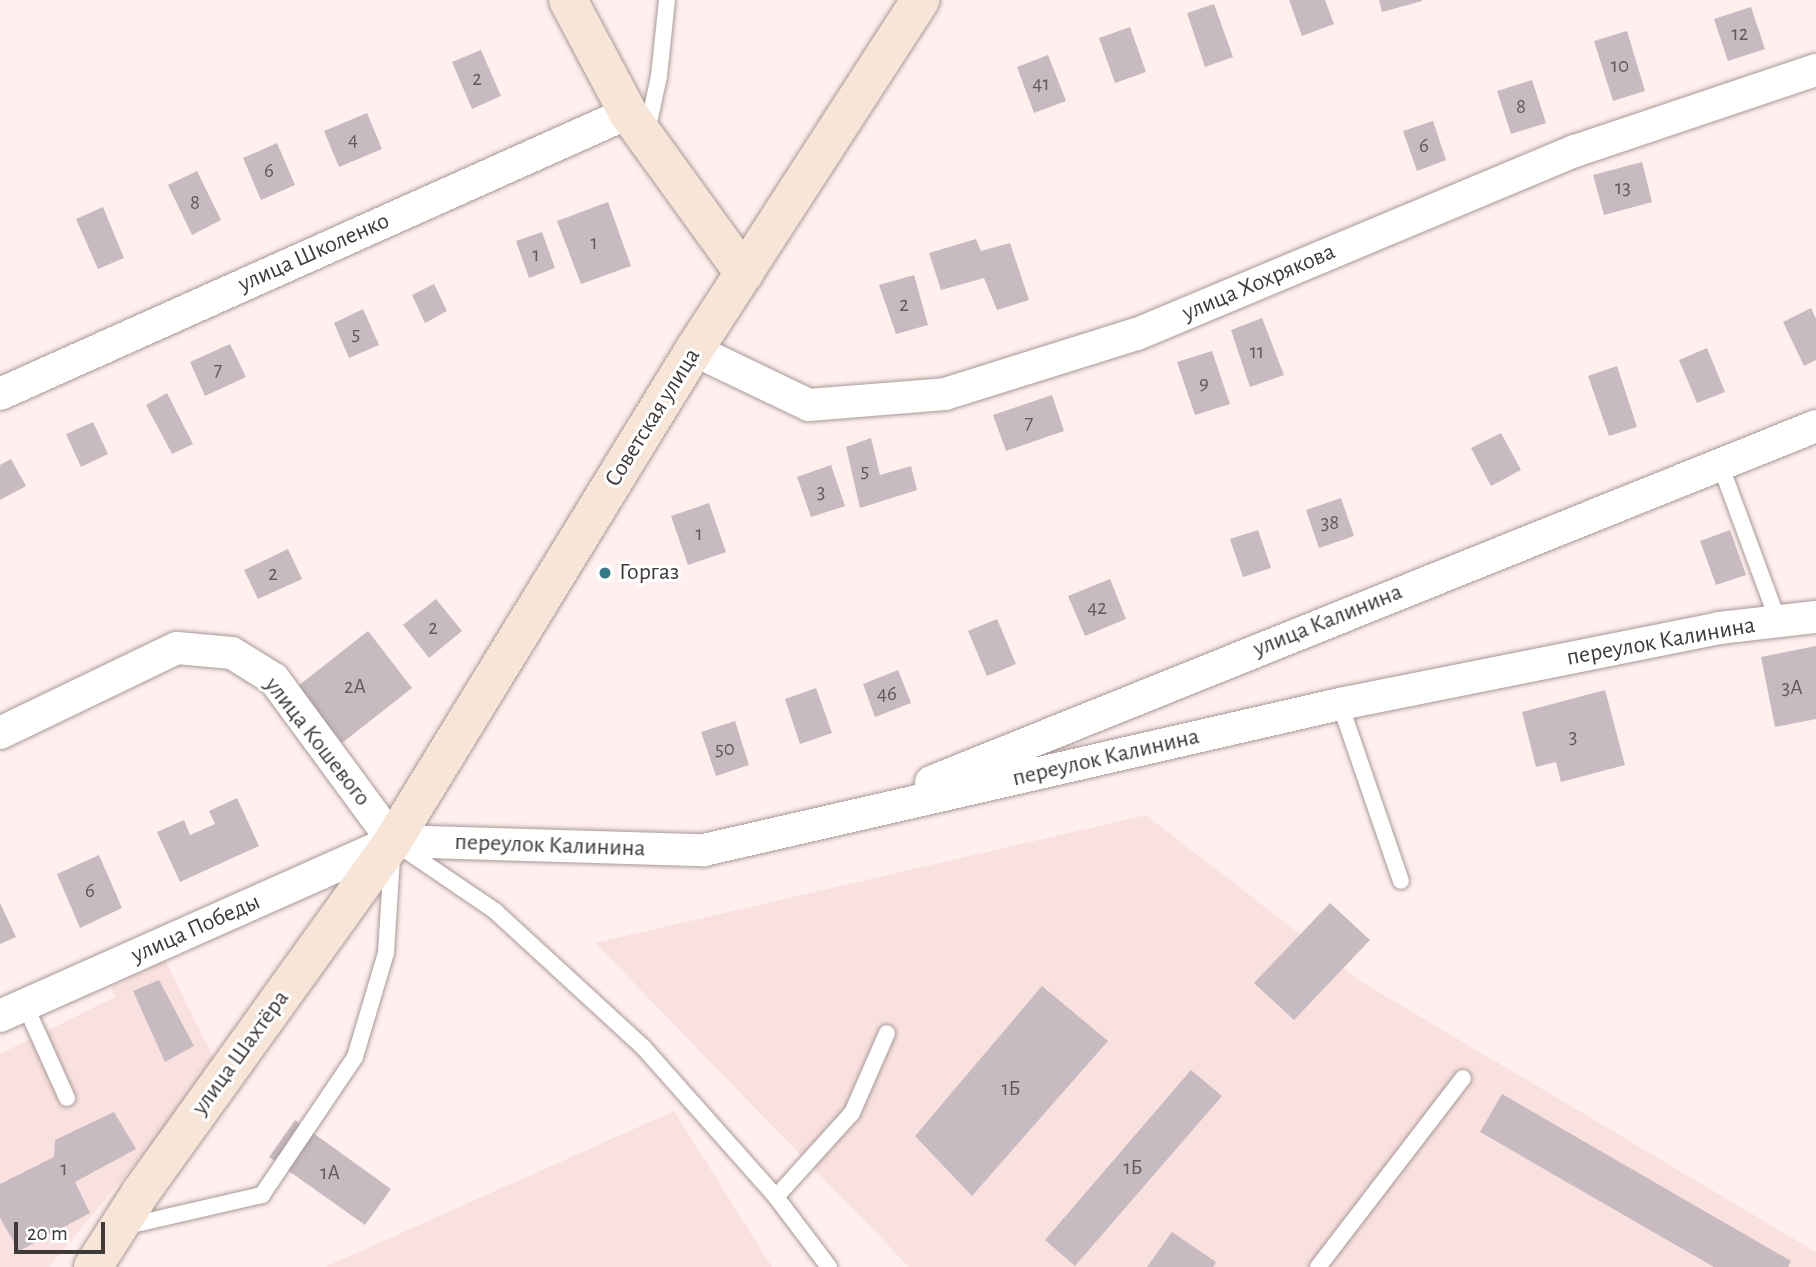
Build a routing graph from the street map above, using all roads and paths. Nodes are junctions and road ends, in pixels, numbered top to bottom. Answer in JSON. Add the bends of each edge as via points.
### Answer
{"nodes":[{"id":1,"x":568,"y":0,"type":"edge"},
{"id":2,"x":667,"y":0,"type":"edge"},
{"id":3,"x":920,"y":0,"type":"edge"},
{"id":4,"x":1816,"y":70,"type":"edge"},
{"id":5,"x":637,"y":125,"type":"junction"},
{"id":6,"x":744,"y":273,"type":"junction"},
{"id":7,"x":694,"y":350,"type":"junction"},
{"id":8,"x":0,"y":394,"type":"edge"},
{"id":9,"x":1816,"y":426,"type":"edge"},
{"id":10,"x":1720,"y":464,"type":"junction"},
{"id":11,"x":1816,"y":617,"type":"edge"},
{"id":12,"x":1778,"y":621,"type":"junction"},
{"id":13,"x":1340,"y":704,"type":"junction"},
{"id":14,"x":0,"y":733,"type":"edge"},
{"id":15,"x":842,"y":819,"type":"junction"},
{"id":16,"x":393,"y":841,"type":"junction"},
{"id":17,"x":1401,"y":881,"type":"dead end"},
{"id":18,"x":12,"y":1011,"type":"edge"},
{"id":19,"x":887,"y":1033,"type":"dead end"},
{"id":20,"x":1463,"y":1078,"type":"dead end"},
{"id":21,"x":67,"y":1098,"type":"dead end"},
{"id":22,"x":776,"y":1197,"type":"junction"},
{"id":23,"x":117,"y":1229,"type":"junction"},
{"id":24,"x":93,"y":1267,"type":"edge"},
{"id":25,"x":829,"y":1267,"type":"edge"},
{"id":26,"x":1318,"y":1267,"type":"edge"}],
"edges":[{"from":1,"to":5,"type":"street"},
{"from":2,"to":5,"type":"lane","via":[[659,76]]},
{"from":3,"to":6,"type":"street","name":"Советская улица"},
{"from":4,"to":7,"type":"street","name":"улица Хохрякова","via":[[1575,151],[1137,334],[946,394],[809,405]]},
{"from":5,"to":6,"type":"street"},
{"from":5,"to":8,"type":"street","name":"улица Школенко"},
{"from":6,"to":7,"type":"street","name":"Советская улица"},
{"from":7,"to":16,"type":"street","name":"Советская улица"},
{"from":9,"to":10,"type":"street","name":"улица Калинина"},
{"from":10,"to":12,"type":"lane"},
{"from":10,"to":15,"type":"street","name":"улица Калинина"},
{"from":11,"to":12,"type":"street","name":"переулок Калинина"},
{"from":12,"to":13,"type":"street","name":"переулок Калинина","via":[[1718,628]]},
{"from":13,"to":15,"type":"street","name":"переулок Калинина"},
{"from":13,"to":17,"type":"lane"},
{"from":14,"to":16,"type":"street","name":"улица Кошевого","via":[[177,648],[232,653],[274,679]]},
{"from":15,"to":16,"type":"street","name":"переулок Калинина","via":[[704,850]]},
{"from":16,"to":18,"type":"street","name":"улица Победы"},
{"from":16,"to":22,"type":"lane","via":[[495,911],[643,1047]]},
{"from":16,"to":23,"type":"street","name":"улица Шахтёра"},
{"from":16,"to":23,"type":"lane","via":[[386,953],[355,1056],[262,1195]]},
{"from":18,"to":21,"type":"lane"},
{"from":19,"to":22,"type":"lane","via":[[852,1113]]},
{"from":20,"to":26,"type":"lane"},
{"from":22,"to":25,"type":"lane"},
{"from":23,"to":24,"type":"street","name":"улица Шахтёра"}]}
